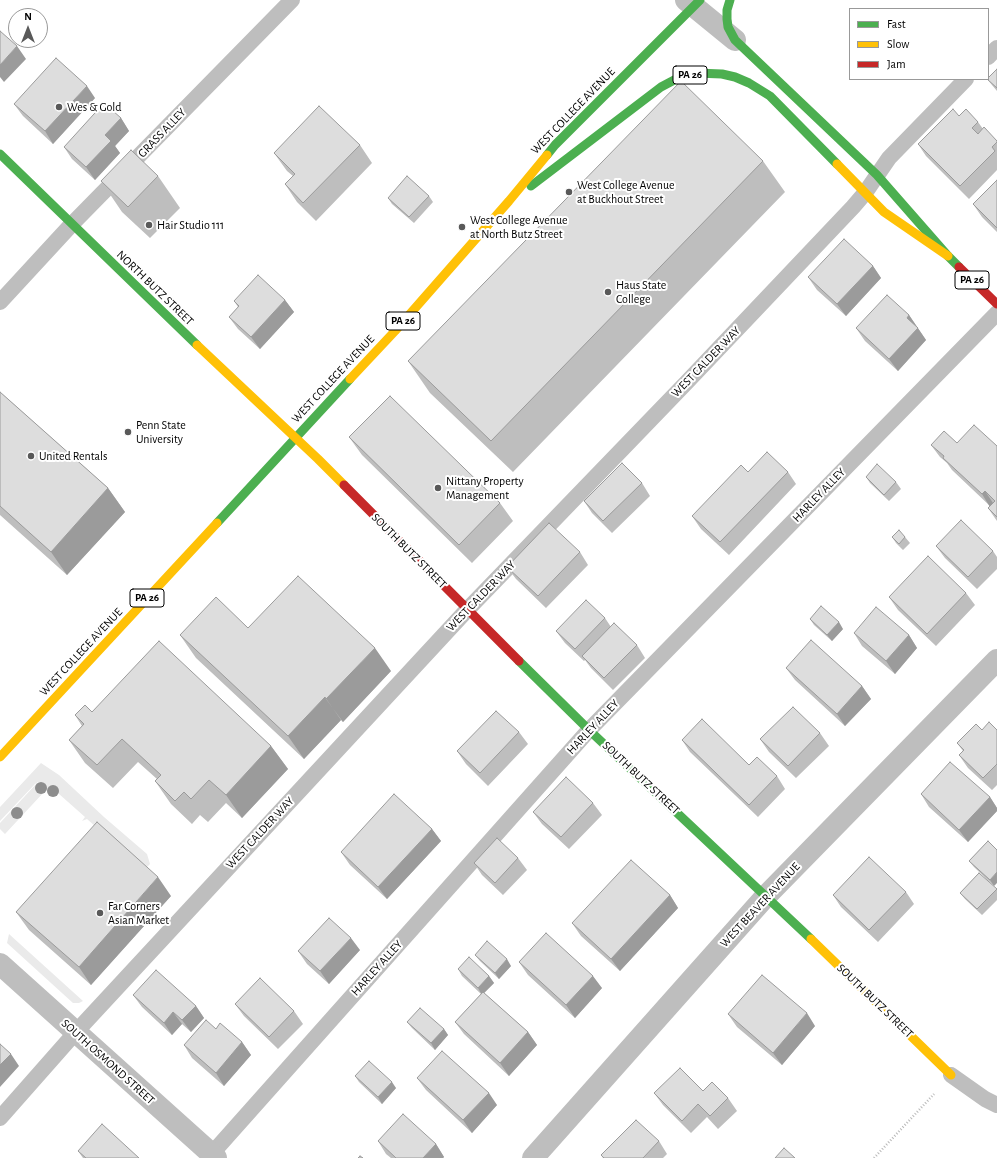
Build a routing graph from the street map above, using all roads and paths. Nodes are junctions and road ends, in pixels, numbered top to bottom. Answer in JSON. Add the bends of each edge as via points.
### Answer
{"nodes":[{"id":1,"x":292,"y":0,"type":"edge"},
{"id":2,"x":730,"y":0,"type":"edge"},
{"id":3,"x":693,"y":2,"type":"edge"},
{"id":4,"x":735,"y":40,"type":"junction"},
{"id":5,"x":997,"y":48,"type":"edge"},
{"id":6,"x":989,"y":56,"type":"edge"},
{"id":7,"x":965,"y":80,"type":"edge"},
{"id":8,"x":0,"y":154,"type":"edge"},
{"id":9,"x":877,"y":175,"type":"junction"},
{"id":10,"x":866,"y":193,"type":"junction"},
{"id":11,"x":509,"y":202,"type":"junction"},
{"id":12,"x":72,"y":224,"type":"junction"},
{"id":13,"x":948,"y":256,"type":"junction"},
{"id":14,"x":0,"y":302,"type":"edge"},
{"id":15,"x":997,"y":304,"type":"edge"},
{"id":16,"x":997,"y":313,"type":"edge"},
{"id":17,"x":295,"y":438,"type":"junction"},
{"id":18,"x":467,"y":610,"type":"junction"},
{"id":19,"x":997,"y":660,"type":"edge"},
{"id":20,"x":590,"y":730,"type":"junction"},
{"id":21,"x":0,"y":757,"type":"edge"},
{"id":22,"x":766,"y":896,"type":"junction"},
{"id":23,"x":0,"y":964,"type":"edge"},
{"id":24,"x":75,"y":1033,"type":"junction"},
{"id":25,"x":951,"y":1075,"type":"junction"},
{"id":26,"x":997,"y":1105,"type":"edge"},
{"id":27,"x":0,"y":1118,"type":"edge"},
{"id":28,"x":212,"y":1157,"type":"edge"},
{"id":29,"x":533,"y":1158,"type":"edge"},
{"id":30,"x":874,"y":1158,"type":"edge"}],
"edges":[{"from":1,"to":12,"type":"lane","name":"GRASS ALLEY"},
{"from":2,"to":4,"type":"main road","via":[[727,19]]},
{"from":3,"to":4,"type":"street"},
{"from":3,"to":11,"type":"main road","name":"WEST COLLEGE AVENUE","number":"PA 26","via":[[554,145]]},
{"from":4,"to":9,"type":"main road"},
{"from":5,"to":6,"type":"lane"},
{"from":7,"to":9,"type":"lane","name":"WEST CALDER WAY","via":[[888,158]]},
{"from":8,"to":12,"type":"main road","name":"NORTH BUTZ STREET"},
{"from":9,"to":10,"type":"lane","name":"WEST CALDER WAY"},
{"from":9,"to":13,"type":"main road"},
{"from":10,"to":11,"type":"main road","number":"PA 26","via":[[770,96],[735,77],[709,72],[678,78],[661,87]]},
{"from":10,"to":13,"type":"main road","number":"PA 26","via":[[884,212]]},
{"from":10,"to":18,"type":"lane","name":"WEST CALDER WAY"},
{"from":11,"to":17,"type":"main road","name":"WEST COLLEGE AVENUE","number":"PA 26","via":[[395,331]]},
{"from":12,"to":14,"type":"lane","name":"GRASS ALLEY"},
{"from":12,"to":17,"type":"main road","name":"NORTH BUTZ STREET"},
{"from":13,"to":15,"type":"main road","number":"PA 26"},
{"from":16,"to":20,"type":"lane","name":"HARLEY ALLEY"},
{"from":17,"to":18,"type":"main road","name":"SOUTH BUTZ STREET"},
{"from":17,"to":21,"type":"main road","name":"WEST COLLEGE AVENUE","number":"PA 26"},
{"from":18,"to":20,"type":"main road","name":"SOUTH BUTZ STREET"},
{"from":18,"to":24,"type":"lane","name":"WEST CALDER WAY"},
{"from":19,"to":22,"type":"street","name":"WEST BEAVER AVENUE"},
{"from":20,"to":22,"type":"main road","name":"SOUTH BUTZ STREET"},
{"from":20,"to":28,"type":"lane","name":"HARLEY ALLEY"},
{"from":22,"to":25,"type":"main road","name":"SOUTH BUTZ STREET"},
{"from":22,"to":29,"type":"street","name":"WEST BEAVER AVENUE"},
{"from":23,"to":24,"type":"street","name":"SOUTH OSMOND STREET"},
{"from":24,"to":27,"type":"lane","name":"WEST CALDER WAY"},
{"from":24,"to":28,"type":"street","name":"SOUTH OSMOND STREET"},
{"from":25,"to":26,"type":"lane","name":"SOUTH BUTZ STREET"},
{"from":25,"to":30,"type":"path"}]}
